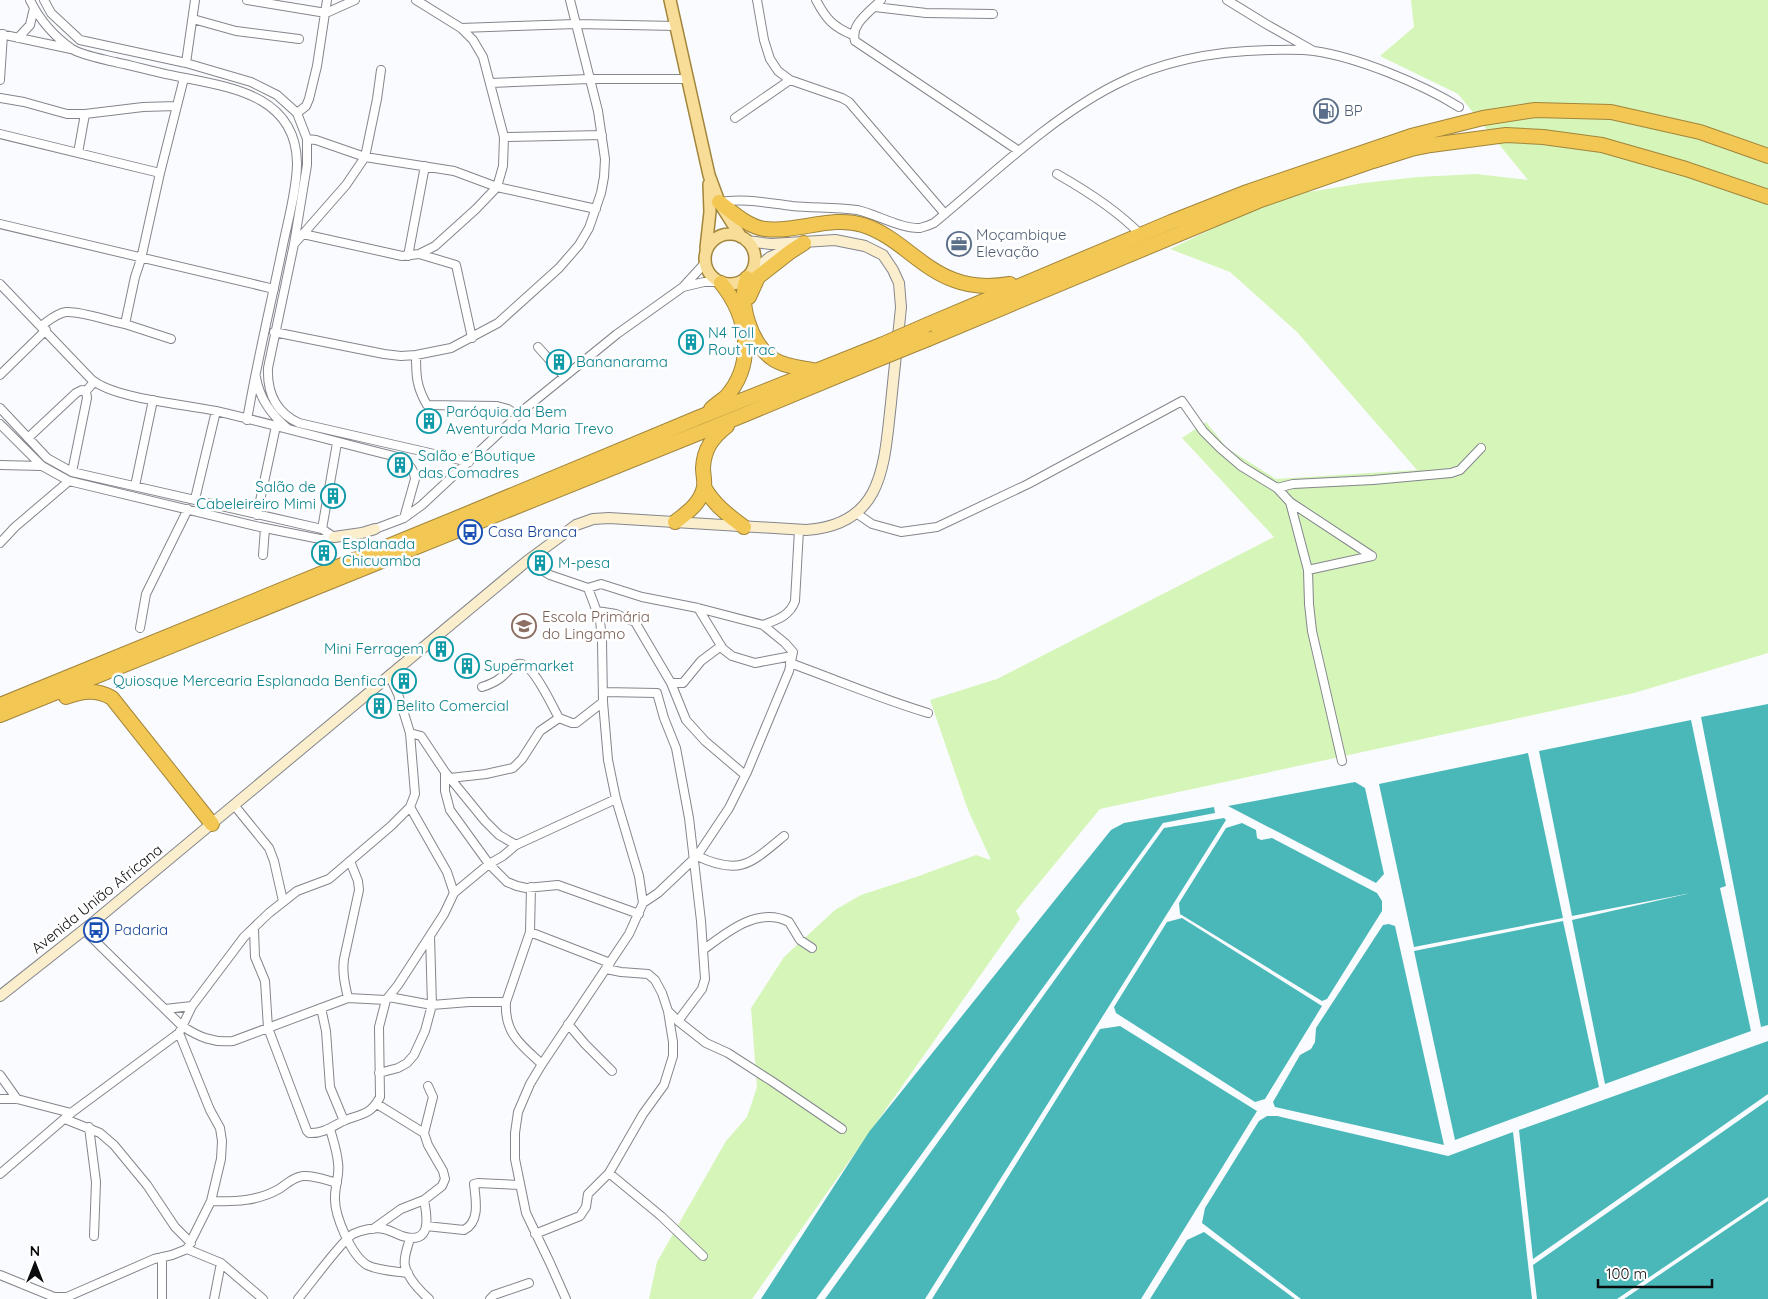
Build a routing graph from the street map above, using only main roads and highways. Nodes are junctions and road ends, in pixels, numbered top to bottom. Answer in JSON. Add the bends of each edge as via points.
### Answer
{"nodes":[{"id":1,"x":670,"y":0,"type":"edge"},
{"id":2,"x":1768,"y":156,"type":"edge"},
{"id":3,"x":1768,"y":197,"type":"edge"},
{"id":4,"x":714,"y":207,"type":"junction"},
{"id":5,"x":744,"y":239,"type":"junction"},
{"id":6,"x":804,"y":243,"type":"junction"},
{"id":7,"x":705,"y":258,"type":"junction"},
{"id":8,"x":749,"y":275,"type":"junction"},
{"id":9,"x":720,"y":282,"type":"junction"},
{"id":10,"x":1028,"y":282,"type":"junction"},
{"id":11,"x":748,"y":320,"type":"junction"},
{"id":12,"x":881,"y":351,"type":"junction"},
{"id":13,"x":817,"y":371,"type":"junction"},
{"id":14,"x":746,"y":414,"type":"junction"},
{"id":15,"x":700,"y":417,"type":"junction"},
{"id":16,"x":704,"y":488,"type":"junction"},
{"id":17,"x":675,"y":522,"type":"junction"},
{"id":18,"x":744,"y":526,"type":"junction"},
{"id":19,"x":376,"y":529,"type":"road end"},
{"id":20,"x":334,"y":537,"type":"road end"},
{"id":21,"x":0,"y":705,"type":"edge"},
{"id":22,"x":0,"y":716,"type":"edge"},
{"id":23,"x":212,"y":824,"type":"junction"},
{"id":24,"x":0,"y":996,"type":"edge"}],
"edges":[{"from":1,"to":4,"type":"main road"},
{"from":2,"to":10,"type":"highway","via":[[1700,132],[1611,112],[1535,110],[1483,118],[1411,136],[1255,189]]},
{"from":3,"to":12,"type":"highway","bridge":true,"via":[[1686,168],[1602,145],[1506,135],[1431,145],[1372,161],[1258,201],[928,339]]},
{"from":4,"to":5,"type":"main road"},
{"from":4,"to":7,"type":"main road"},
{"from":4,"to":10,"type":"highway","via":[[764,229],[848,222],[864,225],[889,236],[954,280],[975,286]]},
{"from":5,"to":6,"type":"main road","via":[[771,244]]},
{"from":5,"to":7,"type":"main road","via":[[723,235],[712,242]]},
{"from":5,"to":8,"type":"main road","via":[[755,259]]},
{"from":6,"to":8,"type":"main road","via":[[770,257]]},
{"from":6,"to":11,"type":"highway","via":[[758,277],[748,298]]},
{"from":6,"to":18,"type":"main road","name":"Avenida União Africana","via":[[835,240],[878,251],[899,283],[901,307],[884,458],[869,499],[847,520],[821,529]]},
{"from":7,"to":9,"type":"main road","via":[[708,272]]},
{"from":8,"to":9,"type":"main road","via":[[735,284]]},
{"from":8,"to":11,"type":"highway","via":[[744,293]]},
{"from":9,"to":15,"type":"highway","via":[[731,294],[744,327],[745,357],[742,370],[725,398]]},
{"from":10,"to":12,"type":"highway","bridge":true,"via":[[929,324]]},
{"from":11,"to":13,"type":"highway","via":[[752,332],[772,358],[782,364]]},
{"from":12,"to":13,"type":"highway"},
{"from":12,"to":14,"type":"highway"},
{"from":13,"to":15,"type":"highway"},
{"from":14,"to":16,"type":"highway","via":[[718,433],[707,447],[703,467]]},
{"from":14,"to":22,"type":"highway"},
{"from":15,"to":21,"type":"highway"},
{"from":16,"to":17,"type":"highway","via":[[695,505]]},
{"from":16,"to":18,"type":"highway","via":[[718,508]]},
{"from":17,"to":18,"type":"main road","name":"Avenida União Africana"},
{"from":17,"to":23,"type":"main road","name":"Avenida União Africana","via":[[609,518],[584,521],[564,532]]},
{"from":19,"to":20,"type":"main road"},
{"from":22,"to":23,"type":"highway","via":[[80,692],[103,693],[118,704]]},
{"from":23,"to":24,"type":"main road","name":"Avenida União Africana"}]}
